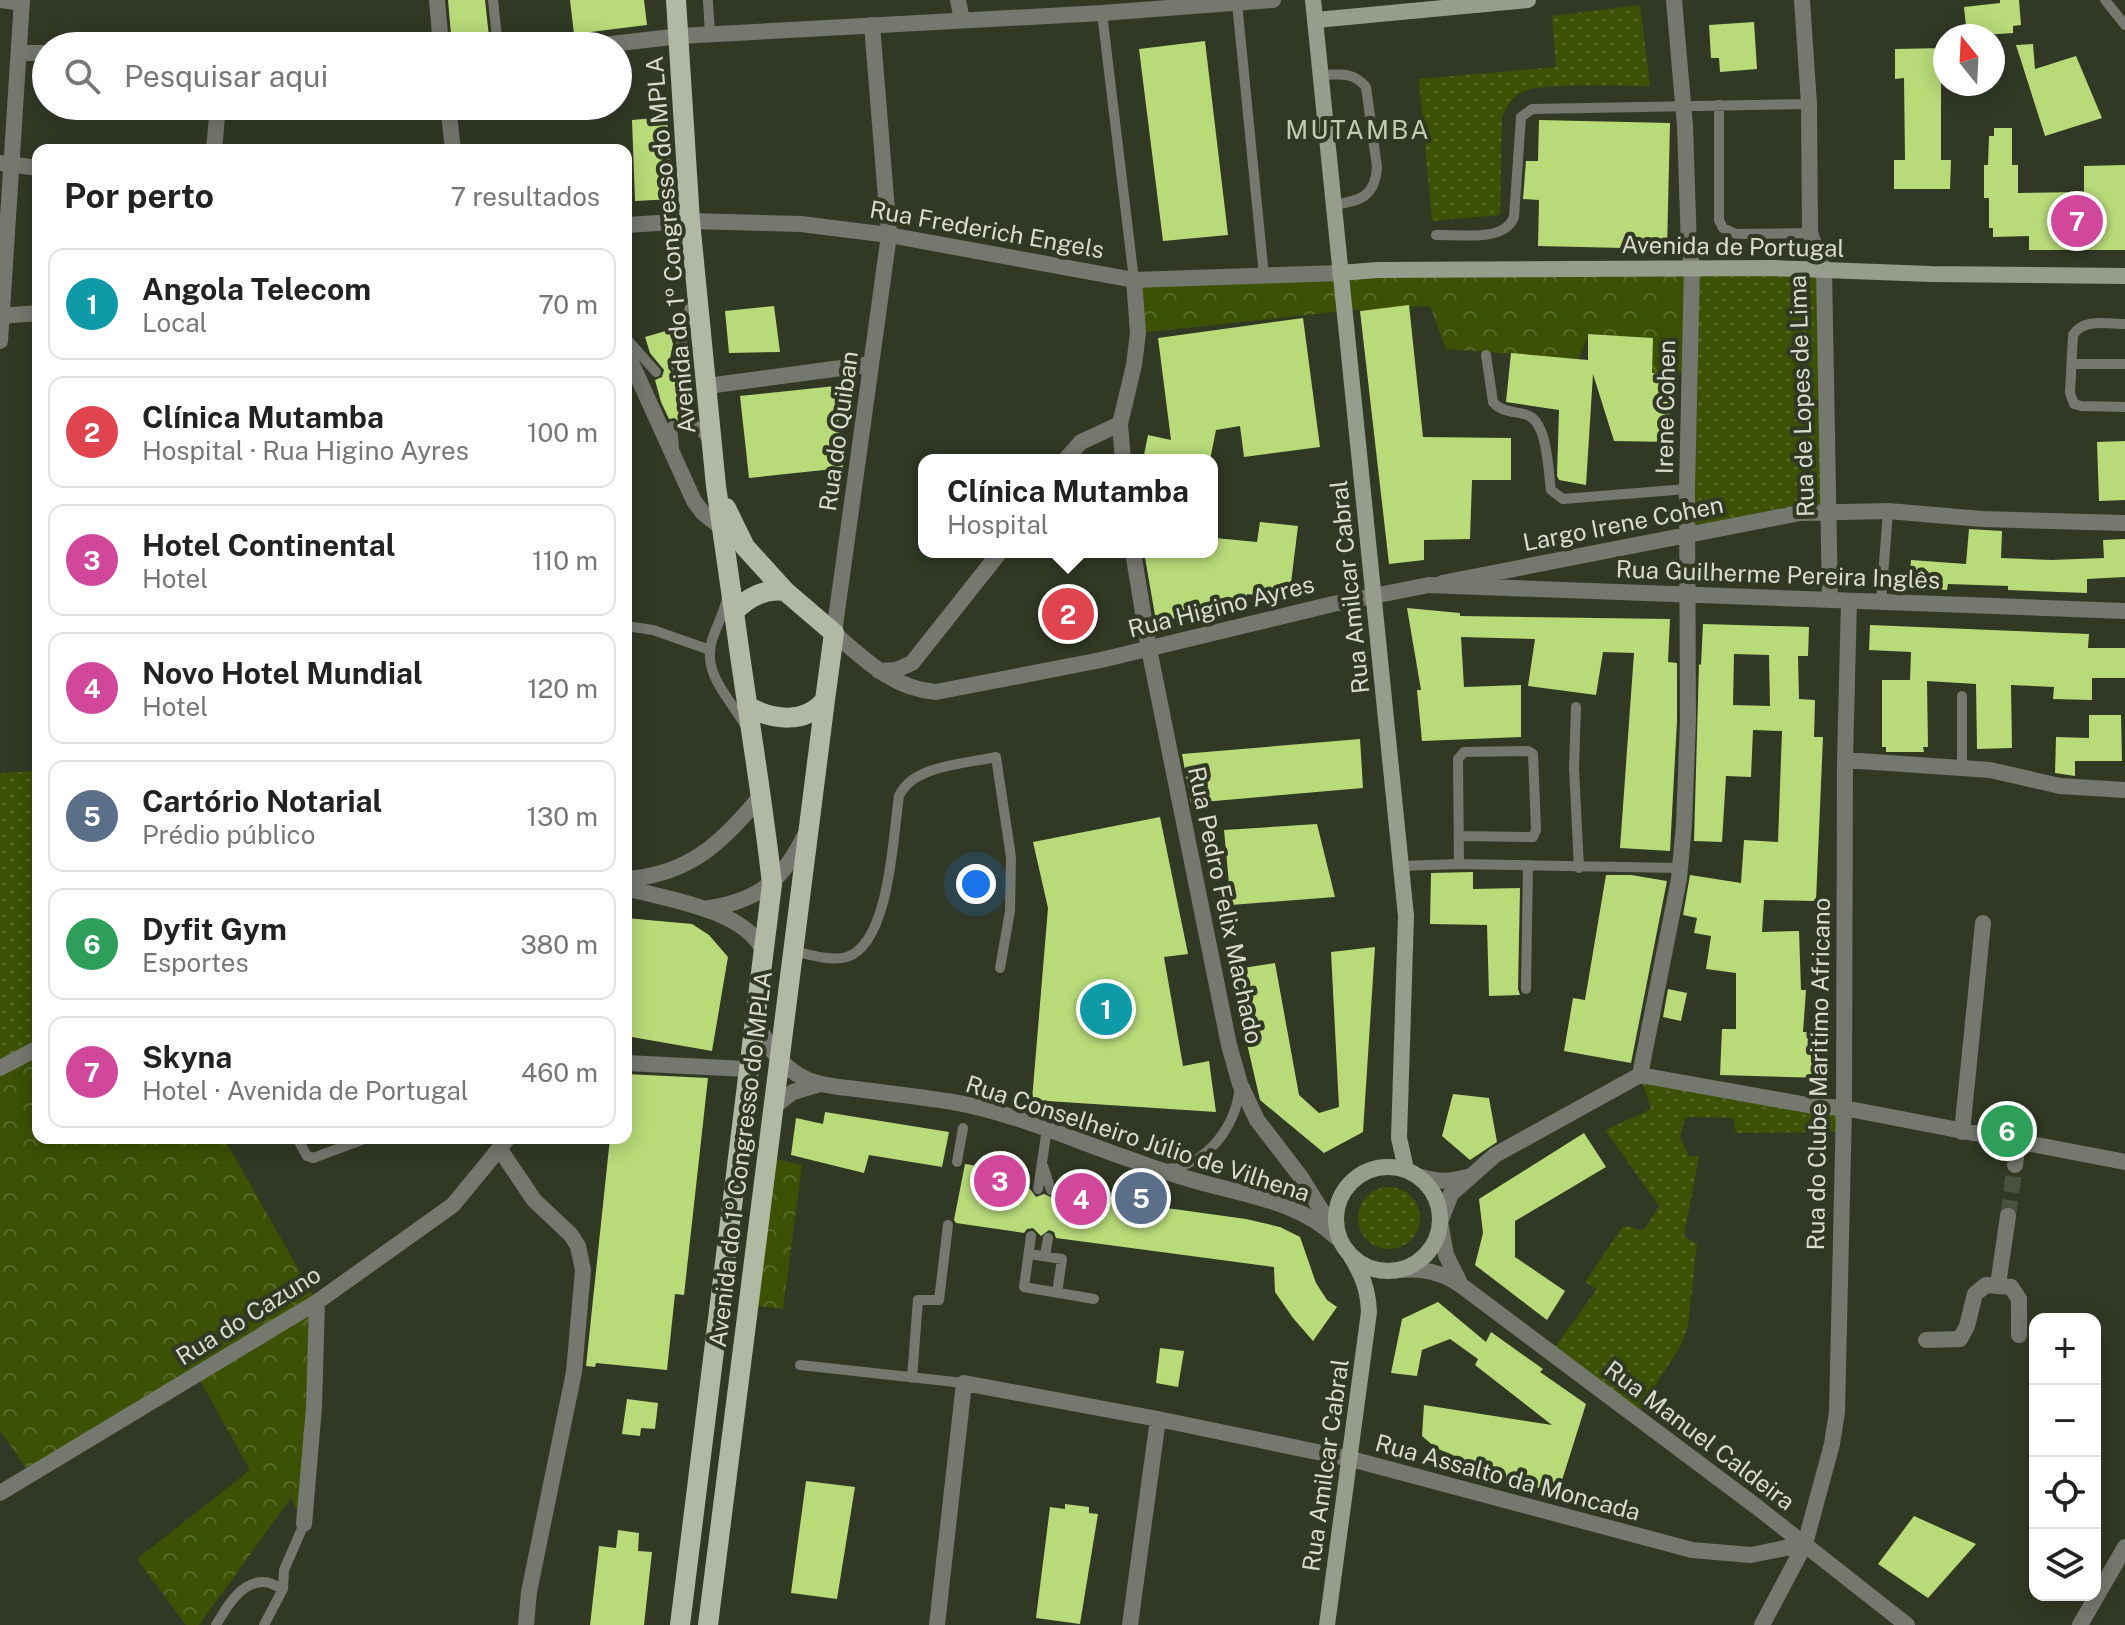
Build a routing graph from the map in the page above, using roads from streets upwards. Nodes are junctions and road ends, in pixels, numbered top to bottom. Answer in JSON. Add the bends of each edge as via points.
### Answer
{"nodes":[{"id":1,"x":0,"y":0,"type":"edge"},
{"id":2,"x":437,"y":0,"type":"edge"},
{"id":3,"x":676,"y":0,"type":"edge"},
{"id":4,"x":958,"y":0,"type":"edge"},
{"id":5,"x":1273,"y":0,"type":"edge"},
{"id":6,"x":1313,"y":0,"type":"edge"},
{"id":7,"x":1528,"y":0,"type":"edge"},
{"id":8,"x":1674,"y":0,"type":"edge"},
{"id":9,"x":1802,"y":0,"type":"edge"},
{"id":10,"x":22,"y":2,"type":"edge"},
{"id":11,"x":962,"y":20,"type":"junction"},
{"id":12,"x":1316,"y":20,"type":"junction"},
{"id":13,"x":872,"y":25,"type":"junction"},
{"id":14,"x":440,"y":32,"type":"edge"},
{"id":15,"x":680,"y":36,"type":"junction"},
{"id":16,"x":632,"y":42,"type":"edge"},
{"id":17,"x":19,"y":53,"type":"junction"},
{"id":18,"x":32,"y":53,"type":"edge"},
{"id":19,"x":217,"y":120,"type":"edge"},
{"id":20,"x":450,"y":120,"type":"edge"},
{"id":21,"x":215,"y":144,"type":"edge"},
{"id":22,"x":452,"y":144,"type":"edge"},
{"id":23,"x":5,"y":164,"type":"edge"},
{"id":24,"x":32,"y":167,"type":"edge"},
{"id":25,"x":690,"y":221,"type":"junction"},
{"id":26,"x":632,"y":225,"type":"edge"},
{"id":27,"x":889,"y":235,"type":"junction"},
{"id":28,"x":1692,"y":267,"type":"junction"},
{"id":29,"x":1824,"y":270,"type":"junction"},
{"id":30,"x":1340,"y":273,"type":"junction"},
{"id":31,"x":2125,"y":276,"type":"edge"},
{"id":32,"x":1134,"y":280,"type":"junction"},
{"id":33,"x":32,"y":313,"type":"edge"},
{"id":34,"x":1,"y":316,"type":"edge"},
{"id":35,"x":0,"y":341,"type":"edge"},
{"id":36,"x":632,"y":364,"type":"edge"},
{"id":37,"x":871,"y":364,"type":"junction"},
{"id":38,"x":707,"y":386,"type":"junction"},
{"id":39,"x":1120,"y":424,"type":"junction"},
{"id":40,"x":1070,"y":454,"type":"edge"},
{"id":41,"x":1122,"y":454,"type":"edge"},
{"id":42,"x":716,"y":486,"type":"junction"},
{"id":43,"x":1828,"y":512,"type":"junction"},
{"id":44,"x":2125,"y":523,"type":"edge"},
{"id":45,"x":722,"y":528,"type":"junction"},
{"id":46,"x":1689,"y":534,"type":"junction"},
{"id":47,"x":995,"y":558,"type":"edge"},
{"id":48,"x":1134,"y":558,"type":"edge"},
{"id":49,"x":1429,"y":585,"type":"junction"},
{"id":50,"x":785,"y":591,"type":"junction"},
{"id":51,"x":1374,"y":595,"type":"junction"},
{"id":52,"x":1689,"y":595,"type":"junction"},
{"id":53,"x":1830,"y":600,"type":"junction"},
{"id":54,"x":1849,"y":601,"type":"junction"},
{"id":55,"x":2125,"y":611,"type":"edge"},
{"id":56,"x":734,"y":612,"type":"junction"},
{"id":57,"x":841,"y":639,"type":"junction"},
{"id":58,"x":1149,"y":649,"type":"junction"},
{"id":59,"x":879,"y":671,"type":"junction"},
{"id":60,"x":825,"y":700,"type":"junction"},
{"id":61,"x":747,"y":706,"type":"junction"},
{"id":62,"x":1845,"y":760,"type":"junction"},
{"id":63,"x":2125,"y":790,"type":"edge"},
{"id":64,"x":759,"y":798,"type":"junction"},
{"id":65,"x":807,"y":830,"type":"junction"},
{"id":66,"x":632,"y":878,"type":"edge"},
{"id":67,"x":772,"y":884,"type":"junction"},
{"id":68,"x":632,"y":890,"type":"edge"},
{"id":69,"x":702,"y":909,"type":"junction"},
{"id":70,"x":1983,"y":923,"type":"dead end"},
{"id":71,"x":763,"y":951,"type":"junction"},
{"id":72,"x":755,"y":1015,"type":"junction"},
{"id":73,"x":32,"y":1051,"type":"edge"},
{"id":74,"x":778,"y":1058,"type":"junction"},
{"id":75,"x":632,"y":1063,"type":"edge"},
{"id":76,"x":0,"y":1068,"type":"edge"},
{"id":77,"x":747,"y":1069,"type":"junction"},
{"id":78,"x":1640,"y":1075,"type":"junction"},
{"id":79,"x":820,"y":1084,"type":"junction"},
{"id":80,"x":772,"y":1108,"type":"junction"},
{"id":81,"x":1844,"y":1108,"type":"junction"},
{"id":82,"x":1962,"y":1132,"type":"junction"},
{"id":83,"x":2018,"y":1143,"type":"junction"},
{"id":84,"x":503,"y":1144,"type":"edge"},
{"id":85,"x":505,"y":1144,"type":"edge"},
{"id":86,"x":2125,"y":1162,"type":"edge"},
{"id":87,"x":2015,"y":1165,"type":"tunnel mouth"},
{"id":88,"x":1413,"y":1173,"type":"junction"},
{"id":89,"x":1469,"y":1176,"type":"junction"},
{"id":90,"x":2008,"y":1216,"type":"tunnel mouth"},
{"id":91,"x":1440,"y":1222,"type":"junction"},
{"id":92,"x":1340,"y":1240,"type":"junction"},
{"id":93,"x":1350,"y":1255,"type":"junction"},
{"id":94,"x":1399,"y":1270,"type":"junction"},
{"id":95,"x":1998,"y":1285,"type":"junction"},
{"id":96,"x":1462,"y":1286,"type":"junction"},
{"id":97,"x":317,"y":1302,"type":"junction"},
{"id":98,"x":1369,"y":1312,"type":"junction"},
{"id":99,"x":2019,"y":1335,"type":"dead end"},
{"id":100,"x":1926,"y":1340,"type":"dead end"},
{"id":101,"x":1158,"y":1419,"type":"junction"},
{"id":102,"x":1351,"y":1459,"type":"junction"},
{"id":103,"x":0,"y":1493,"type":"edge"},
{"id":104,"x":304,"y":1524,"type":"road end"},
{"id":105,"x":1805,"y":1544,"type":"junction"},
{"id":106,"x":2125,"y":1547,"type":"edge"},
{"id":107,"x":526,"y":1625,"type":"edge"},
{"id":108,"x":680,"y":1625,"type":"edge"},
{"id":109,"x":708,"y":1625,"type":"edge"},
{"id":110,"x":937,"y":1625,"type":"edge"},
{"id":111,"x":1130,"y":1625,"type":"edge"},
{"id":112,"x":1327,"y":1625,"type":"edge"},
{"id":113,"x":1762,"y":1625,"type":"edge"},
{"id":114,"x":1907,"y":1625,"type":"edge"},
{"id":115,"x":2080,"y":1625,"type":"edge"}],
"edges":[{"from":1,"to":10,"type":"street"},
{"from":2,"to":14,"type":"street"},
{"from":3,"to":15,"type":"main road","name":"Avenida do 1º Congresso do MPLA"},
{"from":4,"to":11,"type":"street"},
{"from":5,"to":11,"type":"street"},
{"from":6,"to":12,"type":"main road","name":"Rua Amilcar Cabral"},
{"from":7,"to":12,"type":"main road"},
{"from":8,"to":28,"type":"street","name":"Irene Cohen"},
{"from":9,"to":29,"type":"street","name":"Rua de Lopes de Lima","via":[[1810,233]]},
{"from":10,"to":17,"type":"street"},
{"from":11,"to":13,"type":"street"},
{"from":12,"to":30,"type":"main road","name":"Rua Amilcar Cabral"},
{"from":13,"to":15,"type":"street"},
{"from":13,"to":27,"type":"street","name":"Rua do Quiban"},
{"from":15,"to":16,"type":"street"},
{"from":15,"to":25,"type":"main road","name":"Avenida do 1º Congresso do MPLA"},
{"from":17,"to":18,"type":"street"},
{"from":17,"to":23,"type":"street"},
{"from":19,"to":21,"type":"street"},
{"from":20,"to":22,"type":"street"},
{"from":23,"to":24,"type":"street"},
{"from":23,"to":34,"type":"street"},
{"from":25,"to":26,"type":"street","name":"Rua Frederich Engels"},
{"from":25,"to":27,"type":"street","name":"Rua Frederich Engels","via":[[801,224]]},
{"from":25,"to":38,"type":"main road","name":"Avenida do 1º Congresso do MPLA"},
{"from":27,"to":32,"type":"street","name":"Rua Frederich Engels"},
{"from":27,"to":37,"type":"street","name":"Rua do Quiban"},
{"from":28,"to":29,"type":"main road","name":"Avenida de Portugal"},
{"from":28,"to":30,"type":"main road","name":"Avenida de Portugal"},
{"from":28,"to":46,"type":"street","name":"Irene Cohen"},
{"from":29,"to":31,"type":"main road","name":"Avenida de Portugal"},
{"from":29,"to":43,"type":"street","name":"Rua de Lopes de Lima"},
{"from":30,"to":32,"type":"street","name":"Rua Frederich Engels"},
{"from":30,"to":51,"type":"main road","name":"Rua Amilcar Cabral"},
{"from":32,"to":39,"type":"street","via":[[1138,333]]},
{"from":33,"to":34,"type":"street"},
{"from":34,"to":35,"type":"street"},
{"from":36,"to":45,"type":"street","via":[[694,501]]},
{"from":37,"to":38,"type":"street"},
{"from":37,"to":57,"type":"street","name":"Rua do Quiban"},
{"from":38,"to":42,"type":"main road","name":"Avenida do 1º Congresso do MPLA"},
{"from":39,"to":40,"type":"street","via":[[1081,442]]},
{"from":39,"to":41,"type":"street"},
{"from":42,"to":45,"type":"main road","name":"Avenida do 1º Congresso do MPLA"},
{"from":42,"to":50,"type":"main road","name":"Avenida do 1º Congresso do MPLA","via":[[745,547]]},
{"from":43,"to":44,"type":"street","name":"Largo Irene Cohen"},
{"from":43,"to":46,"type":"street","name":"Largo Irene Cohen"},
{"from":43,"to":53,"type":"street","name":"Rua de Lopes de Lima"},
{"from":45,"to":56,"type":"main road","name":"Avenida do 1º Congresso do MPLA"},
{"from":46,"to":49,"type":"street","name":"Largo Irene Cohen"},
{"from":46,"to":52,"type":"street","name":"Irene Cohen"},
{"from":47,"to":59,"type":"street","via":[[912,663]]},
{"from":48,"to":58,"type":"street","name":"Rua Pedro Felix Machado"},
{"from":49,"to":51,"type":"street","name":"Rua Higino Ayres"},
{"from":49,"to":52,"type":"street","name":"Rua Guilherme Pereira Inglês"},
{"from":50,"to":56,"type":"main road","via":[[759,593]]},
{"from":50,"to":57,"type":"main road"},
{"from":51,"to":58,"type":"street","name":"Rua Higino Ayres"},
{"from":51,"to":88,"type":"main road","name":"Rua Amilcar Cabral","via":[[1406,916],[1399,1138]]},
{"from":52,"to":53,"type":"street","name":"Rua Guilherme Pereira Inglês"},
{"from":52,"to":78,"type":"street","name":"Irene Cohen","via":[[1680,868]]},
{"from":53,"to":54,"type":"street","name":"Rua Guilherme Pereira Inglês"},
{"from":54,"to":55,"type":"street","name":"Rua Guilherme Pereira Inglês"},
{"from":54,"to":62,"type":"street","name":"Rua do Clube Maritimo Africano"},
{"from":56,"to":61,"type":"main road"},
{"from":57,"to":59,"type":"street","name":"Rua Higino Ayres"},
{"from":57,"to":60,"type":"main road"},
{"from":58,"to":59,"type":"street","name":"Rua Higino Ayres","via":[[936,692],[899,683]]},
{"from":58,"to":92,"type":"street","name":"Rua Pedro Felix Machado","via":[[1240,1084],[1257,1120]]},
{"from":60,"to":61,"type":"main road","via":[[795,717],[766,715]]},
{"from":60,"to":65,"type":"main road","name":"Avenida do 1º Congresso do MPLA"},
{"from":61,"to":64,"type":"main road","name":"Avenida do 1º Congresso do MPLA"},
{"from":62,"to":63,"type":"street","via":[[1962,767],[2060,786]]},
{"from":62,"to":81,"type":"street","name":"Rua do Clube Maritimo Africano"},
{"from":64,"to":66,"type":"street","via":[[705,853],[668,872]]},
{"from":64,"to":67,"type":"main road","name":"Avenida do 1º Congresso do MPLA"},
{"from":65,"to":67,"type":"street","via":[[790,864]]},
{"from":65,"to":74,"type":"main road","name":"Avenida do 1º Congresso do MPLA"},
{"from":67,"to":69,"type":"street","via":[[735,902]]},
{"from":67,"to":71,"type":"main road","name":"Avenida do 1º Congresso do MPLA"},
{"from":68,"to":69,"type":"street"},
{"from":69,"to":71,"type":"street","via":[[750,930]]},
{"from":70,"to":82,"type":"street"},
{"from":71,"to":72,"type":"main road","name":"Avenida do 1º Congresso do MPLA"},
{"from":72,"to":74,"type":"street","name":"Rua Conselheiro Júlio de Vilhena"},
{"from":72,"to":77,"type":"main road","name":"Avenida do 1º Congresso do MPLA"},
{"from":73,"to":76,"type":"street"},
{"from":74,"to":79,"type":"street","name":"Rua Conselheiro Júlio de Vilhena"},
{"from":74,"to":80,"type":"main road","name":"Avenida do 1º Congresso do MPLA"},
{"from":75,"to":77,"type":"street"},
{"from":77,"to":108,"type":"main road","name":"Avenida do 1º Congresso do MPLA"},
{"from":78,"to":81,"type":"street"},
{"from":78,"to":89,"type":"street","via":[[1495,1155]]},
{"from":79,"to":80,"type":"street","via":[[793,1092]]},
{"from":79,"to":92,"type":"street","name":"Rua Conselheiro Júlio de Vilhena","via":[[973,1106],[1161,1170],[1281,1203]]},
{"from":80,"to":109,"type":"main road","name":"Avenida do 1º Congresso do MPLA","via":[[749,1360]]},
{"from":81,"to":82,"type":"street"},
{"from":81,"to":105,"type":"street","name":"Rua do Clube Maritimo Africano","via":[[1837,1412]]},
{"from":82,"to":83,"type":"street"},
{"from":83,"to":86,"type":"street"},
{"from":83,"to":87,"type":"street"},
{"from":84,"to":97,"type":"street","name":"Rua do Cazuno","via":[[453,1205]]},
{"from":85,"to":107,"type":"street","name":"Rua do Cazuno","via":[[534,1200],[578,1246],[583,1270],[574,1372]]},
{"from":88,"to":89,"type":"street","via":[[1436,1182]]},
{"from":88,"to":91,"type":"main road","via":[[1432,1190]]},
{"from":88,"to":92,"type":"main road","via":[[1389,1166],[1357,1177],[1337,1206]]},
{"from":89,"to":91,"type":"street","via":[[1451,1194]]},
{"from":90,"to":95,"type":"street"},
{"from":91,"to":94,"type":"main road","via":[[1428,1253]]},
{"from":91,"to":96,"type":"street","name":"Rua Manuel Caldeira","via":[[1446,1255]]},
{"from":92,"to":93,"type":"main road"},
{"from":93,"to":94,"type":"main road","via":[[1381,1271]]},
{"from":93,"to":98,"type":"main road","via":[[1362,1273]]},
{"from":94,"to":96,"type":"street","name":"Rua Manuel Caldeira","via":[[1431,1271]]},
{"from":94,"to":98,"type":"main road","via":[[1380,1287]]},
{"from":95,"to":99,"type":"street","via":[[2017,1293]]},
{"from":95,"to":100,"type":"street","via":[[1986,1285],[1975,1294],[1960,1339]]},
{"from":96,"to":105,"type":"street","name":"Rua Manuel Caldeira"},
{"from":97,"to":103,"type":"street","name":"Rua do Cazuno"},
{"from":97,"to":104,"type":"street"},
{"from":98,"to":102,"type":"main road","name":"Rua Amilcar Cabral"},
{"from":101,"to":102,"type":"street","name":"Rua Assalto da Moncada"},
{"from":101,"to":110,"type":"street","name":"Rua Assalto da Moncada","via":[[964,1383]]},
{"from":101,"to":111,"type":"street"},
{"from":102,"to":105,"type":"street","name":"Rua Assalto da Moncada","via":[[1692,1550],[1751,1555]]},
{"from":102,"to":112,"type":"main road","name":"Rua Amilcar Cabral"},
{"from":105,"to":113,"type":"street","name":"Rua do Clube Maritimo Africano"},
{"from":105,"to":114,"type":"street","name":"Rua Manuel Caldeira"},
{"from":106,"to":115,"type":"street"}]}
